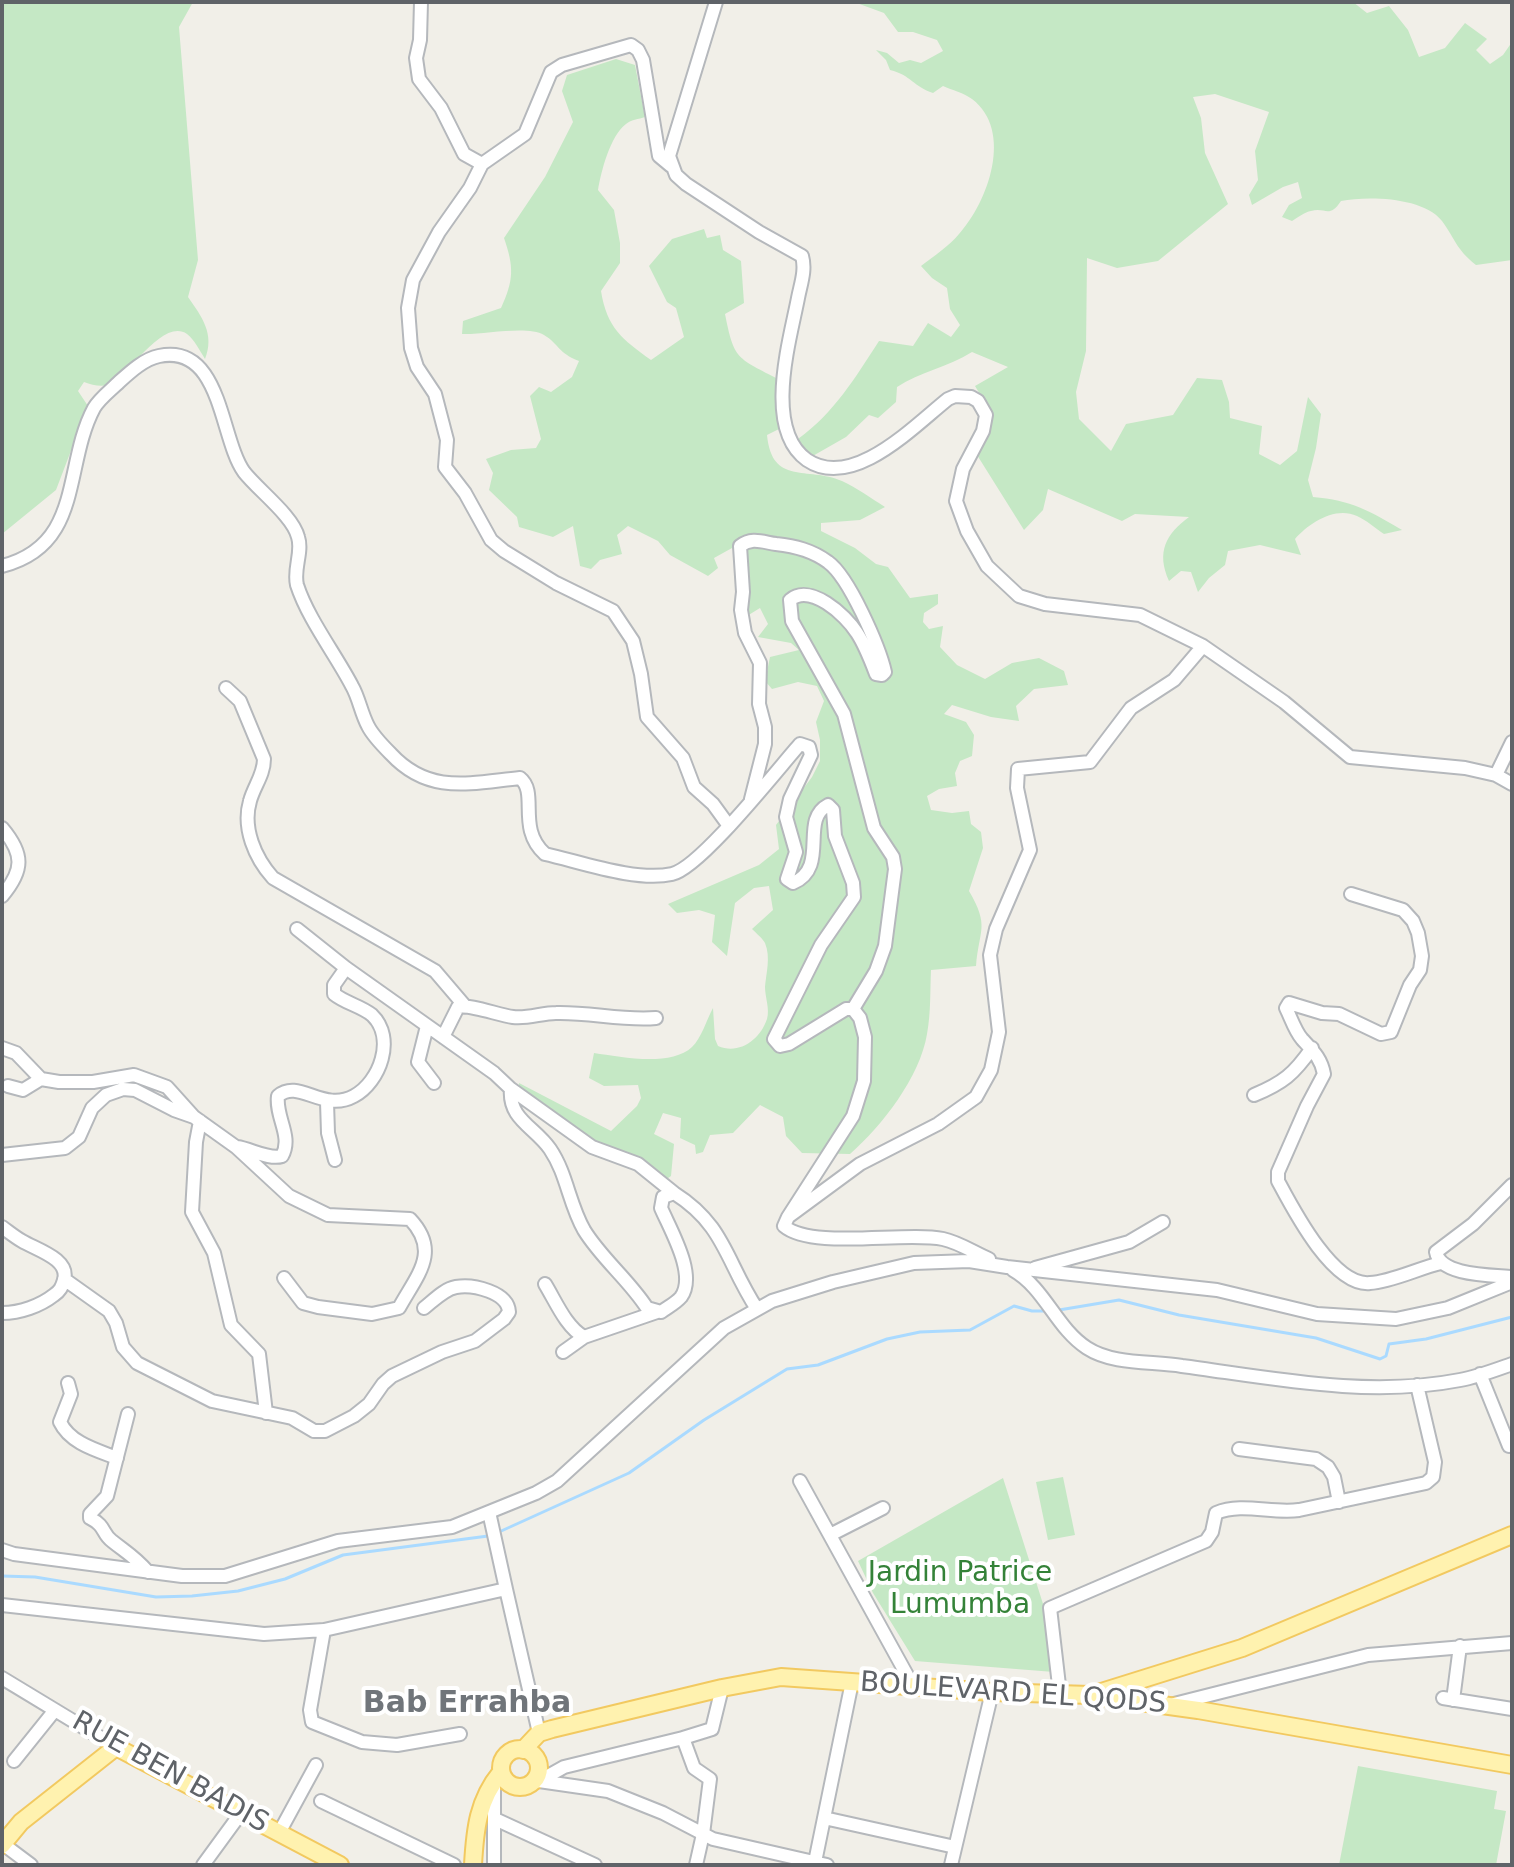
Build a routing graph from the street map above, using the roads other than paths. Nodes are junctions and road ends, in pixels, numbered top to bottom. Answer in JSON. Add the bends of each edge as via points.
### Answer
{"nodes":[{"id":1,"x":421,"y":2,"type":"edge"},
{"id":2,"x":716,"y":2,"type":"edge"},
{"id":3,"x":482,"y":164,"type":"junction"},
{"id":4,"x":673,"y":169,"type":"junction"},
{"id":5,"x":2,"y":566,"type":"edge"},
{"id":6,"x":1203,"y":646,"type":"junction"},
{"id":7,"x":226,"y":688,"type":"dead end"},
{"id":8,"x":1512,"y":742,"type":"edge"},
{"id":9,"x":1496,"y":775,"type":"junction"},
{"id":10,"x":1512,"y":784,"type":"edge"},
{"id":11,"x":751,"y":800,"type":"junction"},
{"id":12,"x":729,"y":826,"type":"junction"},
{"id":13,"x":2,"y":828,"type":"edge"},
{"id":14,"x":1351,"y":894,"type":"dead end"},
{"id":15,"x":2,"y":896,"type":"edge"},
{"id":16,"x":297,"y":929,"type":"dead end"},
{"id":17,"x":346,"y":968,"type":"junction"},
{"id":18,"x":464,"y":1005,"type":"junction"},
{"id":19,"x":853,"y":1009,"type":"junction"},
{"id":20,"x":656,"y":1018,"type":"dead end"},
{"id":21,"x":427,"y":1026,"type":"junction"},
{"id":22,"x":443,"y":1037,"type":"junction"},
{"id":23,"x":2,"y":1048,"type":"edge"},
{"id":24,"x":1312,"y":1048,"type":"junction"},
{"id":25,"x":41,"y":1079,"type":"junction"},
{"id":26,"x":434,"y":1083,"type":"dead end"},
{"id":27,"x":8,"y":1086,"type":"dead end"},
{"id":28,"x":511,"y":1089,"type":"junction"},
{"id":29,"x":1254,"y":1095,"type":"dead end"},
{"id":30,"x":327,"y":1102,"type":"junction"},
{"id":31,"x":197,"y":1119,"type":"junction"},
{"id":32,"x":236,"y":1147,"type":"junction"},
{"id":33,"x":2,"y":1155,"type":"edge"},
{"id":34,"x":335,"y":1160,"type":"dead end"},
{"id":35,"x":1512,"y":1185,"type":"edge"},
{"id":36,"x":674,"y":1193,"type":"junction"},
{"id":37,"x":788,"y":1217,"type":"junction"},
{"id":38,"x":1163,"y":1222,"type":"dead end"},
{"id":39,"x":2,"y":1227,"type":"edge"},
{"id":40,"x":1441,"y":1263,"type":"junction"},
{"id":41,"x":1007,"y":1267,"type":"junction"},
{"id":42,"x":1029,"y":1274,"type":"junction"},
{"id":43,"x":284,"y":1278,"type":"dead end"},
{"id":44,"x":64,"y":1279,"type":"junction"},
{"id":45,"x":1512,"y":1279,"type":"edge"},
{"id":46,"x":545,"y":1284,"type":"dead end"},
{"id":47,"x":424,"y":1308,"type":"dead end"},
{"id":48,"x":757,"y":1309,"type":"junction"},
{"id":49,"x":657,"y":1312,"type":"junction"},
{"id":50,"x":2,"y":1313,"type":"edge"},
{"id":51,"x":584,"y":1337,"type":"junction"},
{"id":52,"x":563,"y":1352,"type":"dead end"},
{"id":53,"x":1512,"y":1364,"type":"edge"},
{"id":54,"x":1480,"y":1374,"type":"junction"},
{"id":55,"x":68,"y":1383,"type":"dead end"},
{"id":56,"x":1417,"y":1385,"type":"junction"},
{"id":57,"x":266,"y":1413,"type":"junction"},
{"id":58,"x":128,"y":1414,"type":"dead end"},
{"id":59,"x":1509,"y":1446,"type":"dead end"},
{"id":60,"x":1239,"y":1449,"type":"dead end"},
{"id":61,"x":117,"y":1458,"type":"junction"},
{"id":62,"x":800,"y":1481,"type":"dead end"},
{"id":63,"x":1339,"y":1502,"type":"junction"},
{"id":64,"x":883,"y":1508,"type":"dead end"},
{"id":65,"x":489,"y":1512,"type":"junction"},
{"id":66,"x":830,"y":1535,"type":"junction"},
{"id":67,"x":1512,"y":1535,"type":"edge"},
{"id":68,"x":2,"y":1550,"type":"edge"},
{"id":69,"x":148,"y":1572,"type":"junction"},
{"id":70,"x":506,"y":1589,"type":"junction"},
{"id":71,"x":2,"y":1605,"type":"edge"},
{"id":72,"x":324,"y":1630,"type":"junction"},
{"id":73,"x":1512,"y":1643,"type":"edge"},
{"id":74,"x":1460,"y":1646,"type":"junction"},
{"id":75,"x":2,"y":1678,"type":"edge"},
{"id":76,"x":852,"y":1682,"type":"junction"},
{"id":77,"x":913,"y":1686,"type":"junction"},
{"id":78,"x":722,"y":1688,"type":"junction"},
{"id":79,"x":992,"y":1692,"type":"junction"},
{"id":80,"x":1060,"y":1694,"type":"junction"},
{"id":81,"x":1090,"y":1695,"type":"junction"},
{"id":82,"x":1206,"y":1703,"type":"junction"},
{"id":83,"x":1512,"y":1709,"type":"edge"},
{"id":84,"x":55,"y":1710,"type":"junction"},
{"id":85,"x":539,"y":1733,"type":"junction"},
{"id":86,"x":460,"y":1734,"type":"dead end"},
{"id":87,"x":683,"y":1738,"type":"junction"},
{"id":88,"x":116,"y":1747,"type":"junction"},
{"id":89,"x":523,"y":1750,"type":"junction"},
{"id":90,"x":14,"y":1761,"type":"dead end"},
{"id":91,"x":316,"y":1765,"type":"dead end"},
{"id":92,"x":1512,"y":1765,"type":"edge"},
{"id":93,"x":497,"y":1776,"type":"junction"},
{"id":94,"x":536,"y":1782,"type":"junction"},
{"id":95,"x":321,"y":1801,"type":"dead end"},
{"id":96,"x":241,"y":1813,"type":"junction"},
{"id":97,"x":824,"y":1818,"type":"junction"},
{"id":98,"x":495,"y":1819,"type":"junction"},
{"id":99,"x":279,"y":1833,"type":"junction"},
{"id":100,"x":703,"y":1834,"type":"junction"},
{"id":101,"x":2,"y":1845,"type":"edge"},
{"id":102,"x":955,"y":1847,"type":"junction"},
{"id":103,"x":336,"y":1864,"type":"edge"},
{"id":104,"x":821,"y":1864,"type":"edge"},
{"id":105,"x":31,"y":1865,"type":"edge"},
{"id":106,"x":203,"y":1865,"type":"edge"},
{"id":107,"x":454,"y":1865,"type":"edge"},
{"id":108,"x":473,"y":1865,"type":"edge"},
{"id":109,"x":494,"y":1865,"type":"edge"},
{"id":110,"x":595,"y":1865,"type":"edge"},
{"id":111,"x":696,"y":1865,"type":"edge"},
{"id":112,"x":951,"y":1865,"type":"edge"}],
"edges":[{"from":1,"to":3,"type":"street","via":[[419,79],[464,154]]},
{"from":2,"to":4,"type":"street","via":[[676,128],[669,156]]},
{"from":3,"to":4,"type":"street","via":[[525,134],[551,72],[631,45],[643,60],[659,156]]},
{"from":3,"to":12,"type":"street","via":[[413,280],[408,308],[411,348],[435,394],[447,440],[445,467],[491,540],[556,583],[613,611],[633,641],[647,717],[683,758],[694,787]]},
{"from":4,"to":6,"type":"street","via":[[686,184],[802,256],[804,273],[782,397],[790,436],[807,459],[838,469],[862,461],[906,436],[948,399],[971,397],[983,408],[986,423],[963,469],[956,501],[987,566],[1019,596],[1140,615]]},
{"from":5,"to":12,"type":"street","via":[[42,546],[56,529],[96,405],[133,370],[158,356],[177,355],[211,382],[242,469],[298,537],[296,581],[303,600],[354,689],[369,729],[400,764],[423,779],[467,785],[520,778],[528,790],[529,831],[545,854],[638,875],[673,874]]},
{"from":6,"to":9,"type":"street","via":[[1284,702],[1350,757]]},
{"from":6,"to":37,"type":"street","via":[[1174,680],[1131,708],[1090,762],[1018,769],[1030,850],[990,955],[999,1032],[991,1070],[976,1097],[938,1124],[860,1164]]},
{"from":7,"to":18,"type":"street","via":[[240,701],[264,759],[247,825],[262,867],[435,971]]},
{"from":8,"to":9,"type":"street"},
{"from":9,"to":10,"type":"street"},
{"from":11,"to":12,"type":"street"},
{"from":11,"to":19,"type":"street","via":[[800,744],[809,747],[811,755],[786,817],[796,852],[787,879],[801,880],[809,868],[814,825],[821,808],[828,805],[853,883],[854,897],[821,945],[774,1039],[780,1046],[789,1044]]},
{"from":11,"to":19,"type":"street","via":[[765,736],[760,663],[741,610],[740,546],[753,540],[791,544],[839,572],[885,672],[876,674],[858,634],[825,603],[805,593],[790,600],[792,621],[844,714],[874,828],[895,869],[885,946]]},
{"from":13,"to":15,"type":"street","via":[[14,841],[19,868]]},
{"from":14,"to":24,"type":"street","via":[[1403,910],[1413,921],[1420,970],[1391,1032],[1381,1034],[1339,1014],[1289,1003],[1286,1008],[1301,1038]]},
{"from":16,"to":17,"type":"street"},
{"from":17,"to":21,"type":"street"},
{"from":17,"to":30,"type":"street","via":[[334,994],[378,1023],[383,1033],[381,1065],[362,1091]]},
{"from":18,"to":20,"type":"street","via":[[517,1018],[555,1013]]},
{"from":18,"to":22,"type":"street"},
{"from":19,"to":37,"type":"street","via":[[865,1037],[864,1081],[853,1116]]},
{"from":21,"to":22,"type":"street"},
{"from":21,"to":26,"type":"street","via":[[418,1062]]},
{"from":22,"to":28,"type":"street"},
{"from":23,"to":25,"type":"street","via":[[16,1053]]},
{"from":24,"to":29,"type":"street","via":[[1280,1084]]},
{"from":24,"to":40,"type":"street","via":[[1324,1074],[1278,1172],[1298,1219],[1354,1281],[1369,1284]]},
{"from":25,"to":27,"type":"street","via":[[23,1090]]},
{"from":25,"to":31,"type":"street","via":[[93,1082],[134,1075],[167,1087]]},
{"from":28,"to":36,"type":"street","via":[[592,1147],[638,1164]]},
{"from":28,"to":49,"type":"street","via":[[515,1112],[561,1166],[585,1232],[647,1308]]},
{"from":30,"to":32,"type":"street","via":[[285,1090],[277,1105],[287,1139],[282,1156]]},
{"from":30,"to":34,"type":"street"},
{"from":31,"to":32,"type":"street"},
{"from":31,"to":33,"type":"street","via":[[123,1089],[92,1108],[73,1144]]},
{"from":31,"to":57,"type":"street","via":[[192,1212],[214,1253],[231,1325],[259,1354]]},
{"from":32,"to":43,"type":"street","via":[[289,1196],[328,1215],[410,1219],[423,1232],[427,1258],[399,1308],[372,1314],[318,1307],[303,1303]]},
{"from":35,"to":40,"type":"street","via":[[1436,1252]]},
{"from":36,"to":48,"type":"street","via":[[699,1210],[721,1237],[736,1276]]},
{"from":36,"to":49,"type":"street","via":[[663,1197],[661,1208],[688,1275],[682,1296]]},
{"from":37,"to":41,"type":"street","via":[[784,1226],[791,1232],[944,1239]]},
{"from":38,"to":42,"type":"street","via":[[1129,1242]]},
{"from":39,"to":44,"type":"street","via":[[54,1258],[63,1266]]},
{"from":40,"to":45,"type":"street","via":[[1475,1275]]},
{"from":41,"to":42,"type":"street"},
{"from":41,"to":48,"type":"street","via":[[969,1261],[914,1263],[833,1282]]},
{"from":42,"to":45,"type":"street","via":[[1217,1290],[1317,1314],[1396,1319],[1448,1308]]},
{"from":42,"to":56,"type":"street","via":[[1068,1334],[1089,1350],[1113,1358],[1312,1384]]},
{"from":44,"to":50,"type":"street","via":[[61,1289],[41,1303]]},
{"from":44,"to":57,"type":"street","via":[[109,1311],[123,1347],[137,1363],[212,1401]]},
{"from":46,"to":51,"type":"street"},
{"from":47,"to":57,"type":"street","via":[[447,1290],[469,1287],[498,1295],[509,1312],[475,1341],[392,1376],[369,1404],[325,1431]]},
{"from":48,"to":65,"type":"street","via":[[724,1328],[557,1481]]},
{"from":49,"to":51,"type":"street"},
{"from":51,"to":52,"type":"street"},
{"from":53,"to":54,"type":"street"},
{"from":54,"to":56,"type":"street"},
{"from":54,"to":59,"type":"street"},
{"from":55,"to":61,"type":"street","via":[[71,1394],[60,1422],[63,1430]]},
{"from":56,"to":63,"type":"street","via":[[1435,1462],[1433,1477]]},
{"from":58,"to":61,"type":"street"},
{"from":60,"to":63,"type":"street","via":[[1316,1459],[1334,1477]]},
{"from":61,"to":69,"type":"street","via":[[107,1496],[90,1518]]},
{"from":62,"to":66,"type":"street"},
{"from":63,"to":80,"type":"street","via":[[1283,1512],[1227,1508],[1216,1513],[1206,1541],[1050,1608]]},
{"from":64,"to":66,"type":"street"},
{"from":65,"to":69,"type":"street","via":[[452,1527],[338,1541],[225,1576]]},
{"from":65,"to":70,"type":"street"},
{"from":66,"to":77,"type":"street"},
{"from":67,"to":81,"type":"main road","via":[[1242,1648]]},
{"from":68,"to":69,"type":"street"},
{"from":70,"to":72,"type":"street"},
{"from":70,"to":85,"type":"street"},
{"from":71,"to":72,"type":"street","via":[[264,1634]]},
{"from":72,"to":86,"type":"street","via":[[312,1722],[362,1742],[397,1745]]},
{"from":73,"to":74,"type":"street"},
{"from":74,"to":82,"type":"street","via":[[1368,1655]]},
{"from":74,"to":83,"type":"street","via":[[1448,1699]]},
{"from":75,"to":84,"type":"street","name":"RUE BEN BADIS"},
{"from":76,"to":77,"type":"main road","name":"BOULEVARD EL QODS"},
{"from":76,"to":78,"type":"main road","name":"BOULEVARD EL QODS","via":[[781,1677]]},
{"from":76,"to":97,"type":"street"},
{"from":77,"to":79,"type":"main road","name":"BOULEVARD EL QODS"},
{"from":78,"to":85,"type":"main road","name":"BOULEVARD EL QODS"},
{"from":78,"to":87,"type":"street","via":[[712,1729]]},
{"from":79,"to":80,"type":"main road","name":"BOULEVARD EL QODS"},
{"from":79,"to":102,"type":"street"},
{"from":80,"to":81,"type":"main road","name":"BOULEVARD EL QODS"},
{"from":81,"to":82,"type":"main road","name":"BOULEVARD EL QODS","via":[[1169,1705]]},
{"from":82,"to":92,"type":"main road","name":"BOULEVARD EL QODS"},
{"from":84,"to":88,"type":"street","name":"RUE BEN BADIS"},
{"from":84,"to":90,"type":"street"},
{"from":85,"to":89,"type":"main road"},
{"from":87,"to":94,"type":"street","via":[[564,1767]]},
{"from":87,"to":100,"type":"street","via":[[694,1768],[710,1779]]},
{"from":88,"to":96,"type":"main road","name":"RUE BEN BADIS"},
{"from":88,"to":101,"type":"main road","via":[[21,1822]]},
{"from":89,"to":93,"type":"main road","via":[[506,1755]]},
{"from":89,"to":94,"type":"main road","via":[[536,1759]]},
{"from":91,"to":99,"type":"street"},
{"from":93,"to":94,"type":"main road","via":[[514,1787]]},
{"from":93,"to":98,"type":"street"},
{"from":93,"to":108,"type":"main road","via":[[479,1809]]},
{"from":94,"to":100,"type":"street","via":[[608,1791]]},
{"from":95,"to":107,"type":"street"},
{"from":96,"to":99,"type":"main road","name":"RUE BEN BADIS"},
{"from":96,"to":106,"type":"street"},
{"from":97,"to":102,"type":"street"},
{"from":97,"to":104,"type":"street"},
{"from":98,"to":109,"type":"street"},
{"from":98,"to":110,"type":"street"},
{"from":99,"to":103,"type":"main road","name":"RUE BEN BADIS"},
{"from":100,"to":104,"type":"street"},
{"from":100,"to":111,"type":"street"},
{"from":101,"to":105,"type":"street"},
{"from":102,"to":112,"type":"street"}]}
